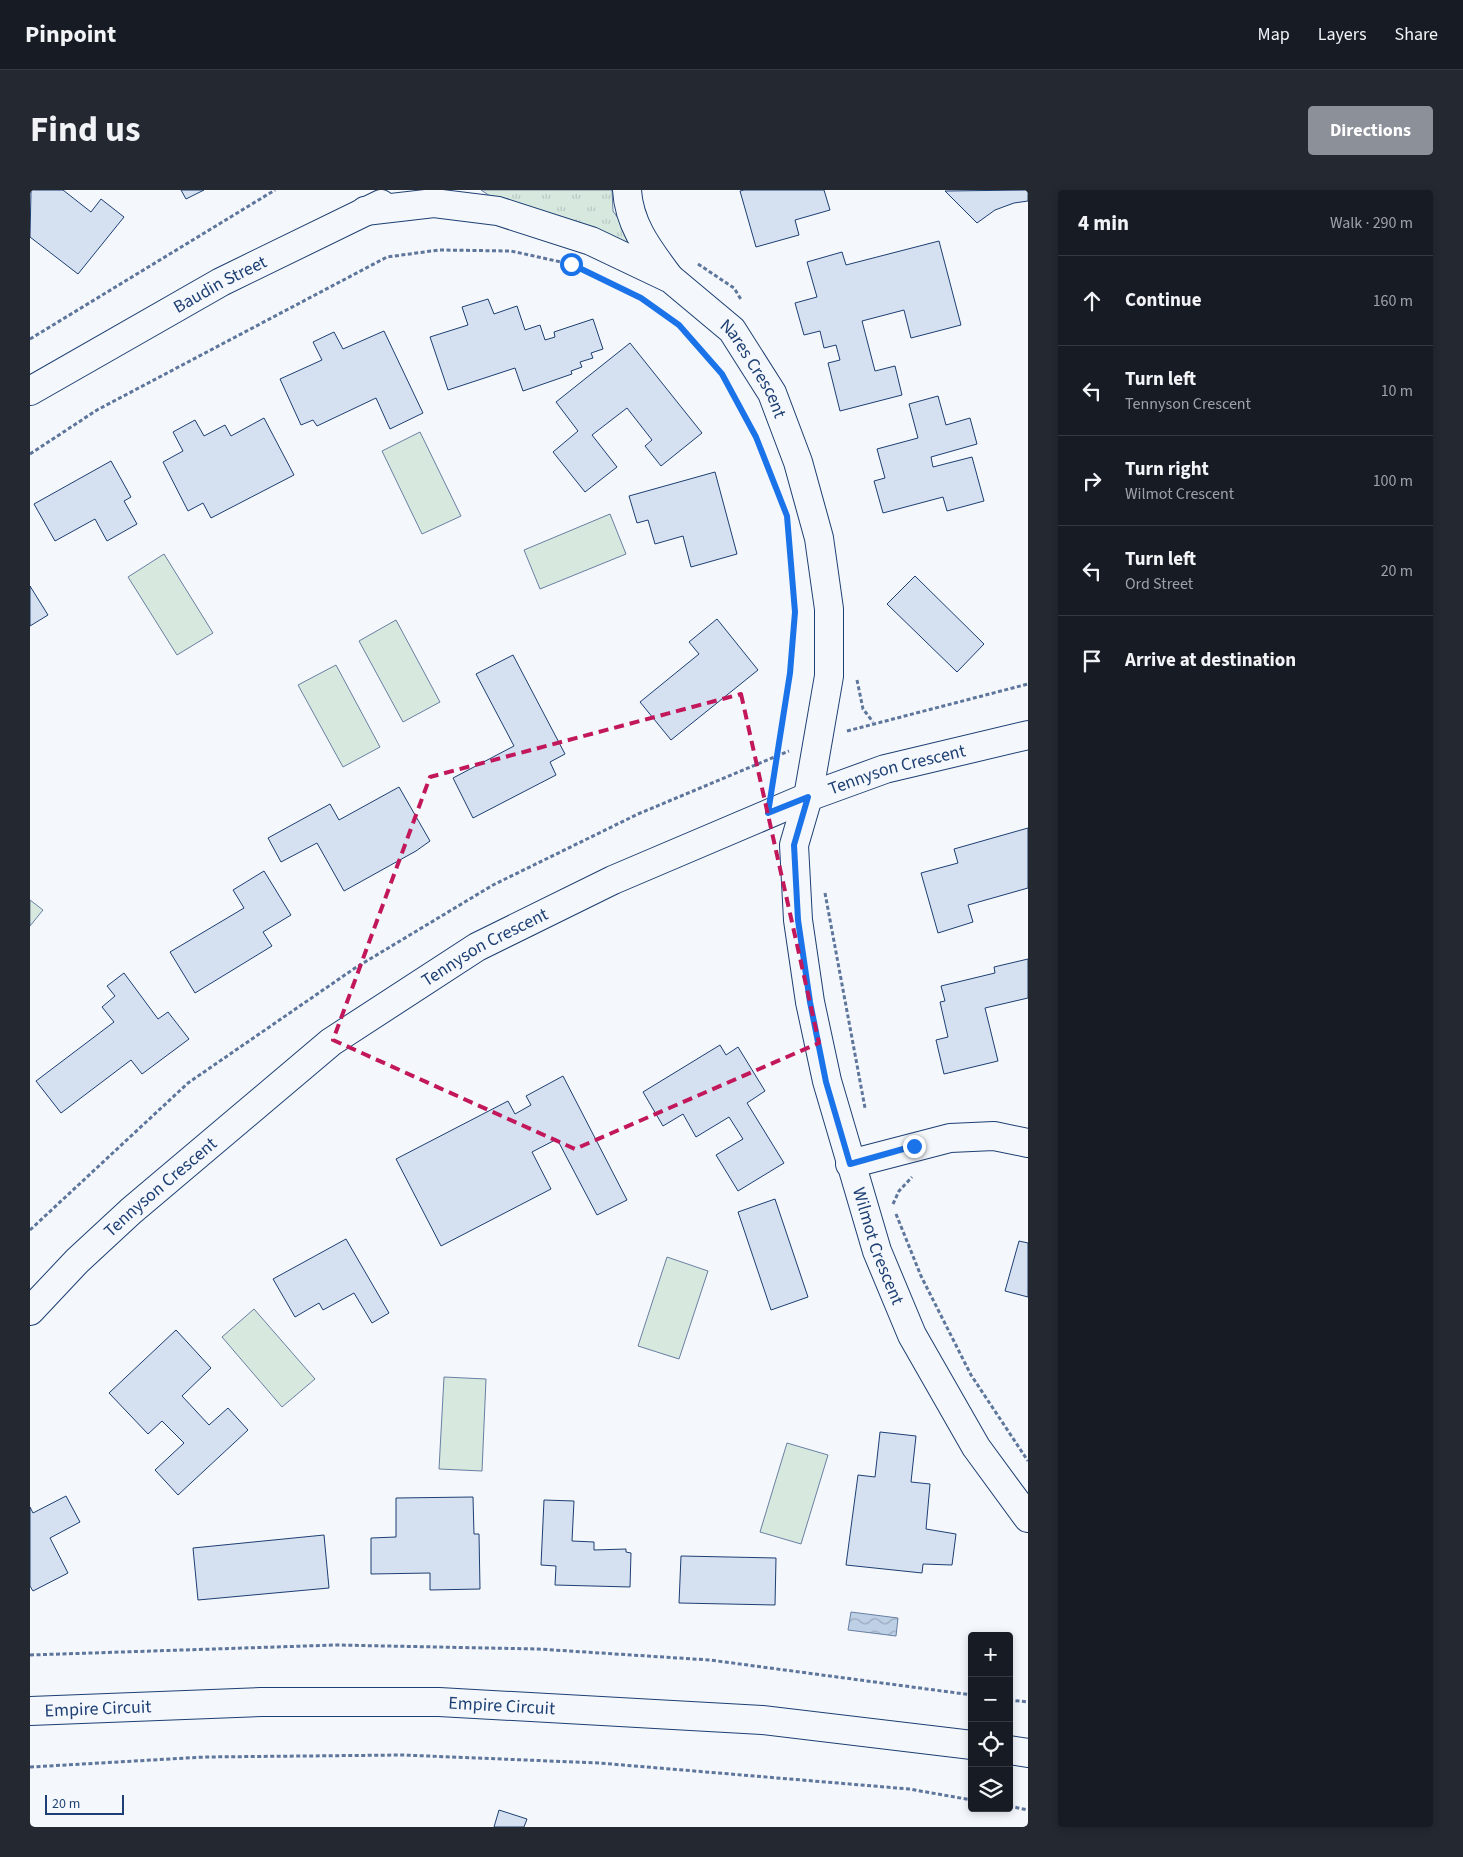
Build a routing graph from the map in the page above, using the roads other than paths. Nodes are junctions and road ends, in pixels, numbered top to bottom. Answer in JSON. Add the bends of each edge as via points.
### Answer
{"nodes":[{"id":1,"x":414,"y":190,"type":"edge"},
{"id":2,"x":627,"y":190,"type":"edge"},
{"id":3,"x":365,"y":211,"type":"junction"},
{"id":4,"x":671,"y":279,"type":"junction"},
{"id":5,"x":30,"y":391,"type":"edge"},
{"id":6,"x":1028,"y":735,"type":"edge"},
{"id":7,"x":808,"y":797,"type":"junction"},
{"id":8,"x":1028,"y":1143,"type":"edge"},
{"id":9,"x":850,"y":1164,"type":"junction"},
{"id":10,"x":30,"y":1311,"type":"edge"},
{"id":11,"x":1028,"y":1518,"type":"edge"},
{"id":12,"x":30,"y":1711,"type":"edge"},
{"id":13,"x":968,"y":1745,"type":"edge"},
{"id":14,"x":1013,"y":1751,"type":"edge"},
{"id":15,"x":1028,"y":1753,"type":"edge"}],
"edges":[{"from":1,"to":3,"type":"street","name":"Baudin Street"},
{"from":2,"to":4,"type":"street","via":[[628,207],[642,241]]},
{"from":3,"to":4,"type":"street","name":"Nares Crescent","via":[[434,203],[498,211],[591,242]]},
{"from":3,"to":5,"type":"street","name":"Baudin Street","via":[[221,282]]},
{"from":4,"to":7,"type":"street","name":"Nares Crescent","via":[[732,330],[772,394],[798,462],[819,538],[829,609],[829,676]]},
{"from":6,"to":7,"type":"street","name":"Tennyson Crescent","via":[[885,770]]},
{"from":7,"to":9,"type":"street","name":"Wilmot Crescent","via":[[794,845],[798,920],[826,1082]]},
{"from":7,"to":10,"type":"street","name":"Tennyson Crescent","via":[[613,880],[477,947],[331,1042],[131,1211]]},
{"from":8,"to":9,"type":"street","via":[[994,1136],[950,1138]]},
{"from":9,"to":11,"type":"street","name":"Wilmot Crescent","via":[[877,1250],[912,1335],[976,1447]]},
{"from":12,"to":13,"type":"street","name":"Empire Circuit","via":[[261,1702],[438,1702],[762,1720]]},
{"from":14,"to":15,"type":"street"}]}
